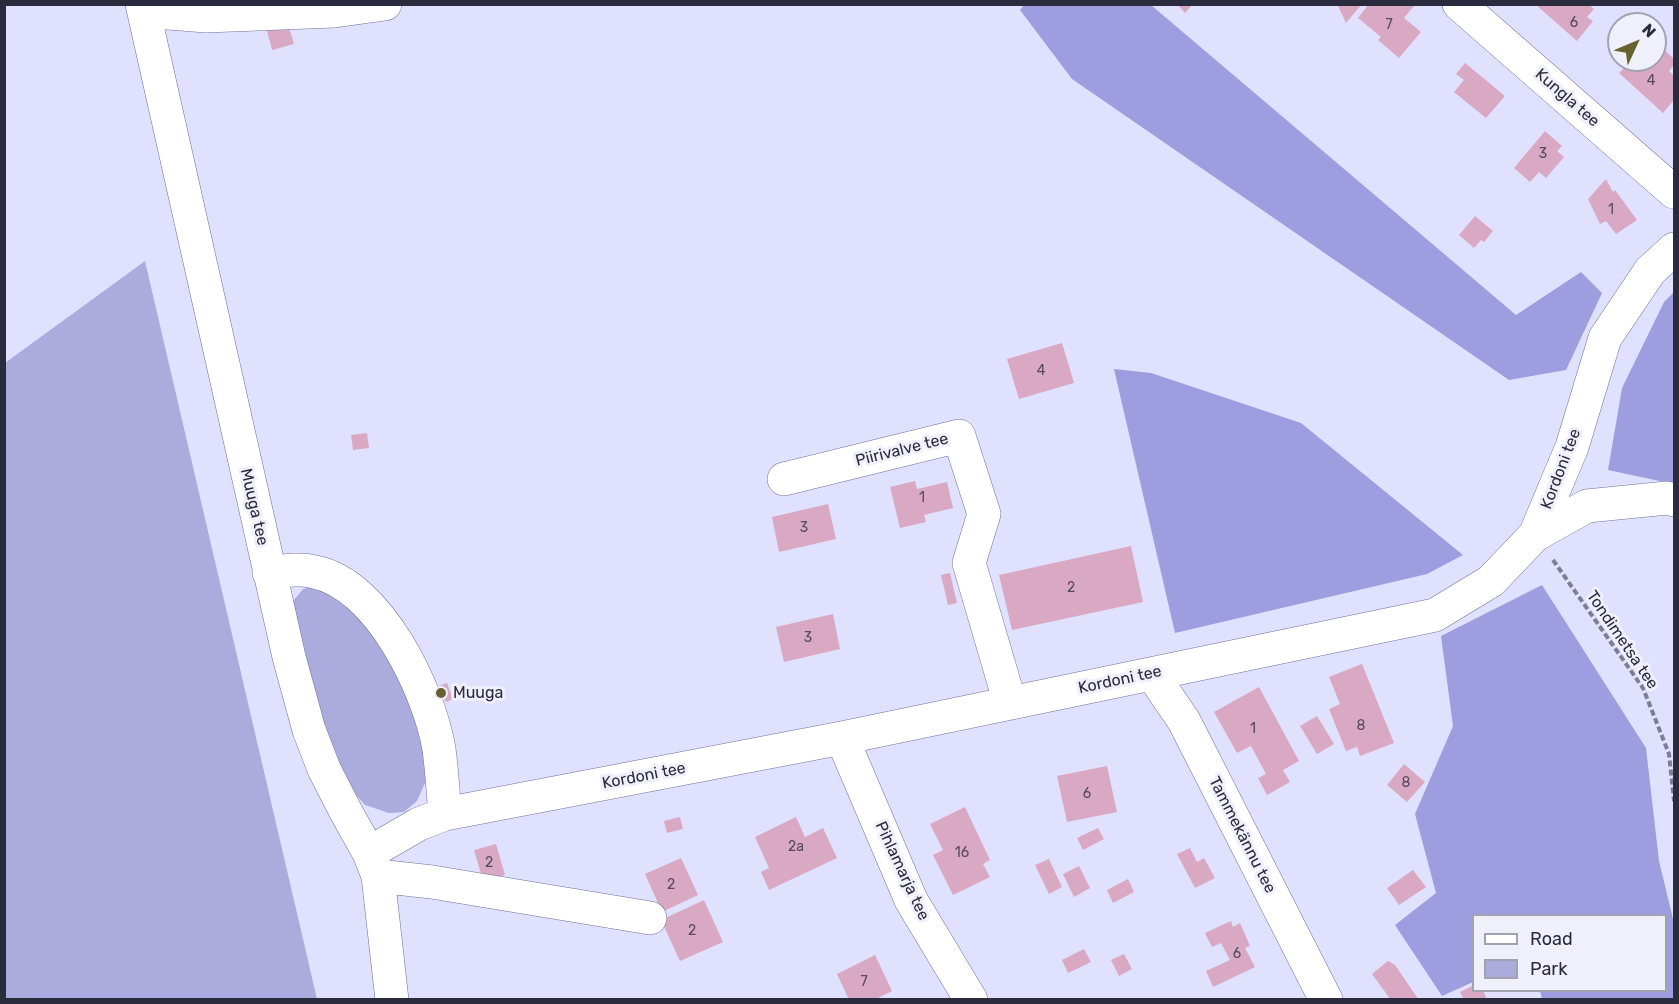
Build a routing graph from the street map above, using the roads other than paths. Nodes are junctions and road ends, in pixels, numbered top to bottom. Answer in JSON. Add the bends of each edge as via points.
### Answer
{"nodes":[{"id":1,"x":385,"y":4,"type":"edge"},
{"id":2,"x":1459,"y":4,"type":"edge"},
{"id":3,"x":143,"y":8,"type":"edge"},
{"id":4,"x":1674,"y":192,"type":"edge"},
{"id":5,"x":1674,"y":249,"type":"edge"},
{"id":6,"x":784,"y":478,"type":"dead end"},
{"id":7,"x":1674,"y":500,"type":"edge"},
{"id":8,"x":1535,"y":535,"type":"junction"},
{"id":9,"x":269,"y":573,"type":"junction"},
{"id":10,"x":1152,"y":674,"type":"junction"},
{"id":11,"x":1010,"y":703,"type":"junction"},
{"id":12,"x":842,"y":738,"type":"junction"},
{"id":13,"x":445,"y":814,"type":"junction"},
{"id":14,"x":374,"y":864,"type":"junction"},
{"id":15,"x":650,"y":918,"type":"dead end"},
{"id":16,"x":392,"y":999,"type":"edge"},
{"id":17,"x":971,"y":999,"type":"edge"},
{"id":18,"x":1326,"y":999,"type":"edge"}],
"edges":[{"from":1,"to":3,"type":"street","via":[[334,11],[206,16]]},
{"from":2,"to":4,"type":"street","name":"Kungla tee"},
{"from":3,"to":9,"type":"street","name":"Muuga tee"},
{"from":5,"to":8,"type":"street","name":"Kordoni tee","via":[[1650,271],[1605,338],[1572,447]]},
{"from":6,"to":11,"type":"street","name":"Piirivalve tee","via":[[959,436],[984,514],[969,563]]},
{"from":7,"to":8,"type":"street","via":[[1587,506]]},
{"from":8,"to":10,"type":"street","name":"Kordoni tee","via":[[1491,581],[1435,615]]},
{"from":9,"to":13,"type":"street","via":[[316,572],[341,582],[384,624],[425,700],[438,748]]},
{"from":9,"to":14,"type":"street","name":"Muuga tee","via":[[309,730],[329,780]]},
{"from":10,"to":11,"type":"street","name":"Kordoni tee"},
{"from":10,"to":18,"type":"street","name":"Tammekännu tee","via":[[1184,721]]},
{"from":11,"to":12,"type":"street","name":"Kordoni tee"},
{"from":12,"to":13,"type":"street","name":"Kordoni tee"},
{"from":12,"to":17,"type":"street","name":"Pihlamarja tee","via":[[911,900]]},
{"from":13,"to":14,"type":"street","name":"Kordoni tee","via":[[419,824]]},
{"from":14,"to":15,"type":"street","via":[[432,882]]},
{"from":14,"to":16,"type":"street","name":"Muuga tee"}]}
